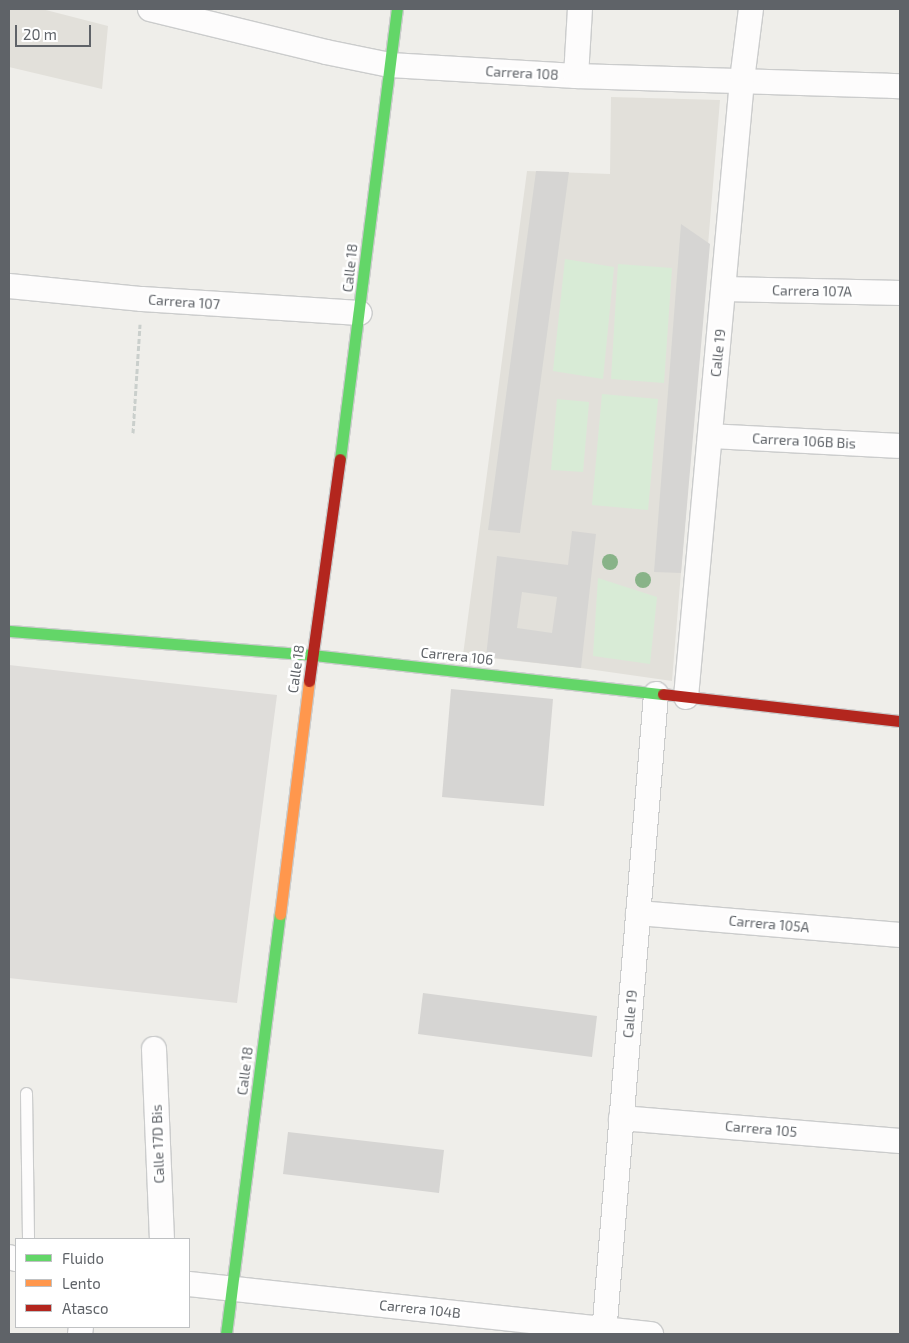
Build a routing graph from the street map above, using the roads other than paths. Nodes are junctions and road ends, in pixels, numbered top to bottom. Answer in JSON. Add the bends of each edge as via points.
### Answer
{"nodes":[{"id":1,"x":150,"y":9,"type":"edge"},
{"id":2,"x":398,"y":9,"type":"edge"},
{"id":3,"x":580,"y":9,"type":"edge"},
{"id":4,"x":751,"y":9,"type":"edge"},
{"id":5,"x":390,"y":66,"type":"junction"},
{"id":6,"x":576,"y":76,"type":"junction"},
{"id":7,"x":742,"y":80,"type":"junction"},
{"id":8,"x":900,"y":86,"type":"edge"},
{"id":9,"x":9,"y":286,"type":"edge"},
{"id":10,"x":724,"y":289,"type":"junction"},
{"id":11,"x":900,"y":293,"type":"edge"},
{"id":12,"x":360,"y":313,"type":"junction"},
{"id":13,"x":710,"y":436,"type":"junction"},
{"id":14,"x":898,"y":446,"type":"dead end"},
{"id":15,"x":9,"y":631,"type":"edge"},
{"id":16,"x":313,"y":655,"type":"junction"},
{"id":17,"x":656,"y":694,"type":"junction"},
{"id":18,"x":686,"y":697,"type":"junction"},
{"id":19,"x":900,"y":721,"type":"edge"},
{"id":20,"x":638,"y":913,"type":"junction"},
{"id":21,"x":900,"y":934,"type":"edge"},
{"id":22,"x":154,"y":1049,"type":"dead end"},
{"id":23,"x":26,"y":1093,"type":"dead end"},
{"id":24,"x":622,"y":1118,"type":"junction"},
{"id":25,"x":900,"y":1141,"type":"edge"},
{"id":26,"x":28,"y":1238,"type":"edge"},
{"id":27,"x":162,"y":1238,"type":"edge"},
{"id":28,"x":190,"y":1284,"type":"edge"},
{"id":29,"x":233,"y":1289,"type":"junction"},
{"id":30,"x":604,"y":1331,"type":"edge"},
{"id":31,"x":226,"y":1334,"type":"edge"},
{"id":32,"x":651,"y":1334,"type":"edge"}],
"edges":[{"from":1,"to":5,"type":"street","name":"Carrera 108"},
{"from":2,"to":5,"type":"street","name":"Calle 18"},
{"from":3,"to":6,"type":"street"},
{"from":4,"to":7,"type":"street","name":"Calle 19"},
{"from":5,"to":6,"type":"street","name":"Carrera 108"},
{"from":5,"to":12,"type":"street","name":"Calle 18"},
{"from":6,"to":7,"type":"street","name":"Carrera 108"},
{"from":7,"to":8,"type":"street","name":"Carrera 108"},
{"from":7,"to":10,"type":"street","name":"Calle 19"},
{"from":9,"to":12,"type":"street","name":"Carrera 107","via":[[142,299]]},
{"from":10,"to":11,"type":"street","name":"Carrera 107A"},
{"from":10,"to":13,"type":"street","name":"Calle 19"},
{"from":12,"to":16,"type":"street","name":"Calle 18"},
{"from":13,"to":14,"type":"street","name":"Carrera 106B Bis"},
{"from":13,"to":18,"type":"street","name":"Calle 19"},
{"from":15,"to":16,"type":"street","name":"Carrera 106"},
{"from":16,"to":17,"type":"street","name":"Carrera 106"},
{"from":16,"to":29,"type":"street","name":"Calle 18"},
{"from":17,"to":18,"type":"street","name":"Carrera 106"},
{"from":17,"to":20,"type":"street","name":"Calle 19"},
{"from":18,"to":19,"type":"street","name":"Carrera 106"},
{"from":20,"to":21,"type":"street","name":"Carrera 105A"},
{"from":20,"to":24,"type":"street","name":"Calle 19"},
{"from":22,"to":27,"type":"street","name":"Calle 17D Bis"},
{"from":23,"to":26,"type":"lane"},
{"from":24,"to":25,"type":"street","name":"Carrera 105"},
{"from":24,"to":30,"type":"street","name":"Calle 19"},
{"from":28,"to":29,"type":"street","name":"Carrera 104B"},
{"from":29,"to":30,"type":"street","name":"Carrera 104B"},
{"from":29,"to":31,"type":"street","name":"Calle 18"},
{"from":30,"to":32,"type":"street","name":"Carrera 104B"}]}
